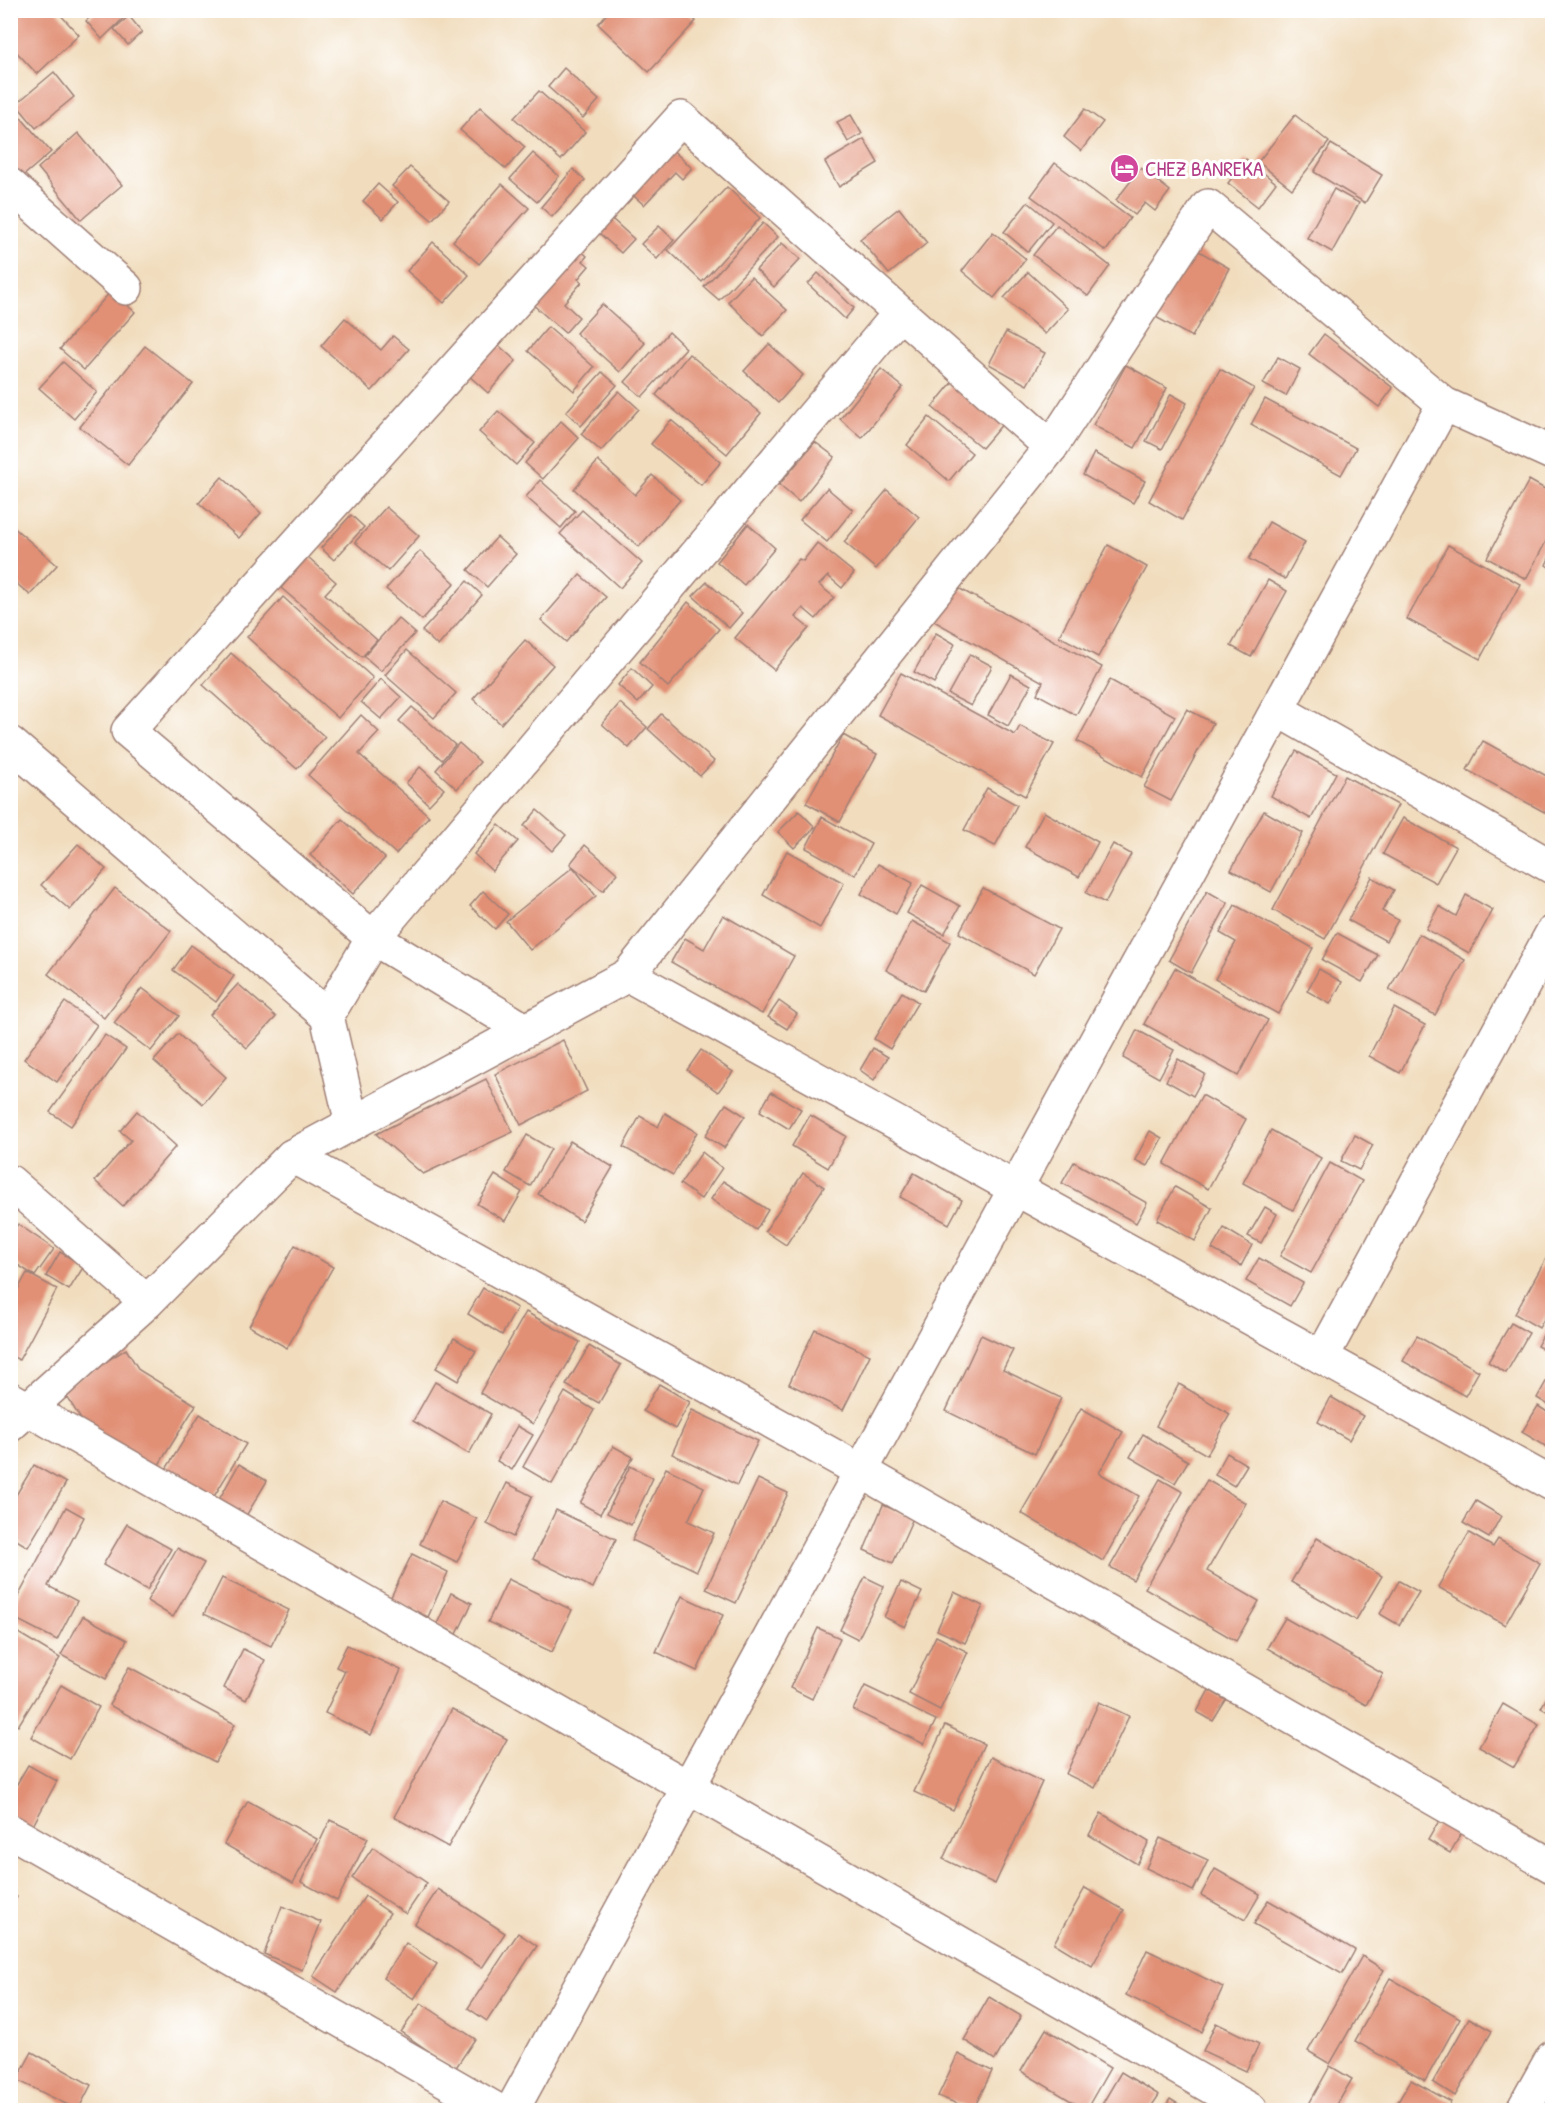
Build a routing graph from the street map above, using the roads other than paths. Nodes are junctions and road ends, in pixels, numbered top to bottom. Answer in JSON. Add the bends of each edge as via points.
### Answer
{"nodes":[{"id":1,"x":10,"y":184,"type":"edge"},
{"id":2,"x":126,"y":288,"type":"dead end"},
{"id":3,"x":900,"y":313,"type":"junction"},
{"id":4,"x":1444,"y":404,"type":"junction"},
{"id":5,"x":1051,"y":447,"type":"junction"},
{"id":6,"x":1552,"y":453,"type":"edge"},
{"id":7,"x":1278,"y":710,"type":"junction"},
{"id":8,"x":10,"y":743,"type":"edge"},
{"id":9,"x":1552,"y":867,"type":"edge"},
{"id":10,"x":1552,"y":933,"type":"edge"},
{"id":11,"x":373,"y":938,"type":"junction"},
{"id":12,"x":628,"y":975,"type":"junction"},
{"id":13,"x":327,"y":1016,"type":"junction"},
{"id":14,"x":525,"y":1030,"type":"junction"},
{"id":15,"x":352,"y":1124,"type":"junction"},
{"id":16,"x":292,"y":1156,"type":"junction"},
{"id":17,"x":10,"y":1182,"type":"edge"},
{"id":18,"x":1015,"y":1188,"type":"junction"},
{"id":19,"x":147,"y":1302,"type":"junction"},
{"id":20,"x":1322,"y":1357,"type":"junction"},
{"id":21,"x":17,"y":1411,"type":"edge"},
{"id":22,"x":861,"y":1471,"type":"junction"},
{"id":23,"x":1552,"y":1484,"type":"edge"},
{"id":24,"x":688,"y":1788,"type":"junction"},
{"id":25,"x":10,"y":1831,"type":"edge"},
{"id":26,"x":1552,"y":1866,"type":"edge"},
{"id":27,"x":1552,"y":2058,"type":"edge"},
{"id":28,"x":497,"y":2110,"type":"edge"},
{"id":29,"x":512,"y":2110,"type":"edge"},
{"id":30,"x":1251,"y":2110,"type":"edge"},
{"id":31,"x":1523,"y":2110,"type":"edge"}],
"edges":[{"from":1,"to":2,"type":"street"},
{"from":3,"to":5,"type":"street"},
{"from":3,"to":11,"type":"street"},
{"from":3,"to":11,"type":"street","via":[[681,118],[128,731]]},
{"from":4,"to":5,"type":"street","via":[[1208,206]]},
{"from":4,"to":6,"type":"street"},
{"from":4,"to":7,"type":"street"},
{"from":5,"to":12,"type":"street"},
{"from":7,"to":9,"type":"street"},
{"from":7,"to":18,"type":"street"},
{"from":8,"to":13,"type":"street"},
{"from":10,"to":20,"type":"street"},
{"from":11,"to":13,"type":"street"},
{"from":11,"to":14,"type":"street"},
{"from":12,"to":14,"type":"street"},
{"from":12,"to":18,"type":"street"},
{"from":13,"to":15,"type":"street"},
{"from":14,"to":15,"type":"street"},
{"from":15,"to":16,"type":"street"},
{"from":16,"to":19,"type":"street"},
{"from":16,"to":22,"type":"street"},
{"from":17,"to":19,"type":"street"},
{"from":18,"to":20,"type":"street"},
{"from":18,"to":22,"type":"street"},
{"from":19,"to":21,"type":"street"},
{"from":20,"to":23,"type":"street"},
{"from":21,"to":24,"type":"street"},
{"from":22,"to":24,"type":"street"},
{"from":22,"to":26,"type":"street"},
{"from":24,"to":29,"type":"street"},
{"from":24,"to":30,"type":"street"},
{"from":25,"to":28,"type":"street"},
{"from":27,"to":31,"type":"street"}]}
